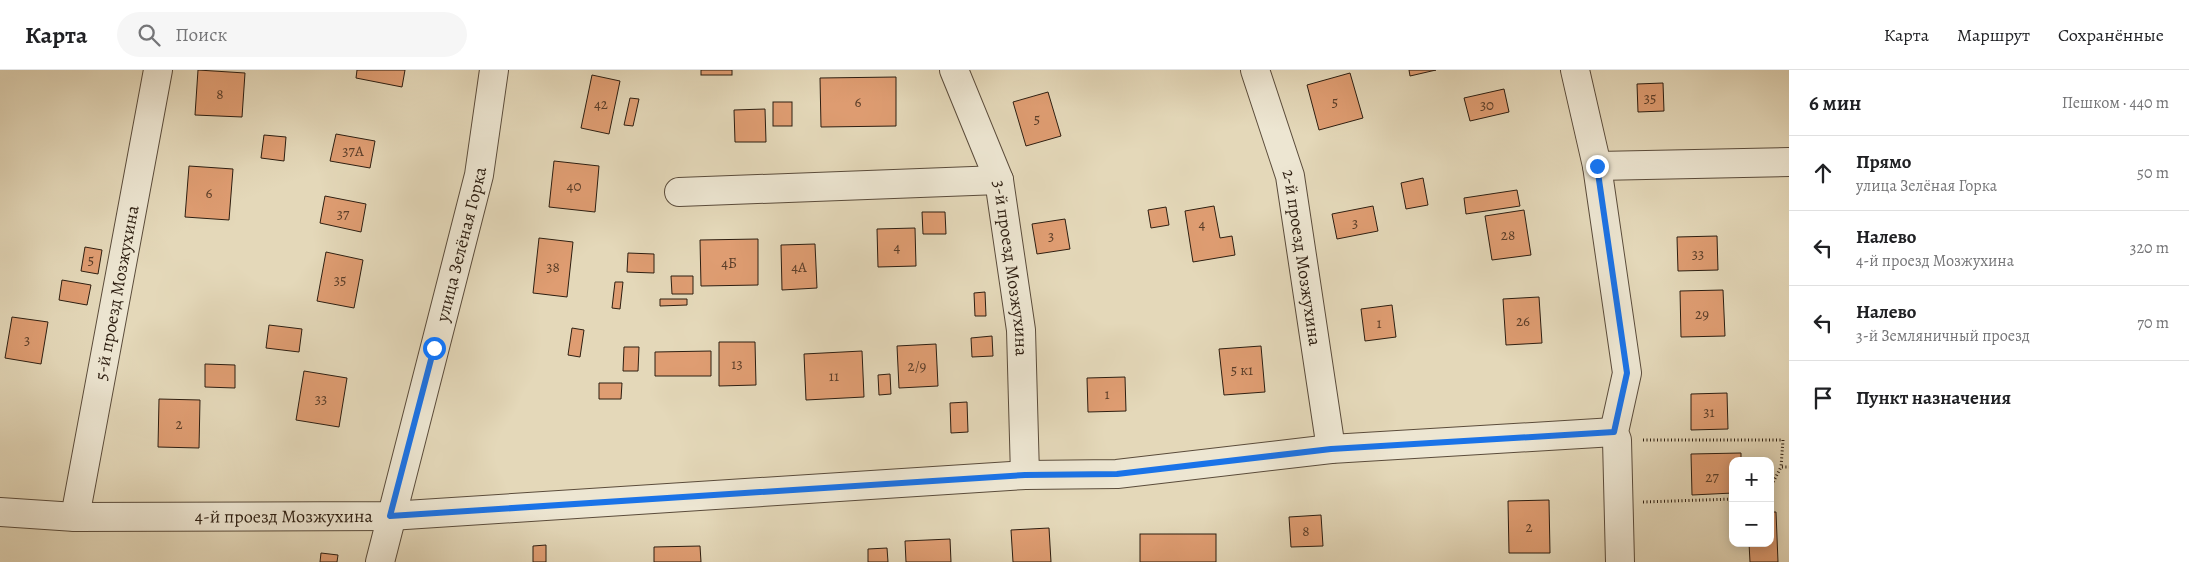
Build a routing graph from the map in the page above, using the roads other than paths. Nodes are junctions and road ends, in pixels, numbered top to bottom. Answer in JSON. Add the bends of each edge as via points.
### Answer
{"nodes":[{"id":1,"x":158,"y":70,"type":"edge"},
{"id":2,"x":494,"y":70,"type":"edge"},
{"id":3,"x":954,"y":70,"type":"edge"},
{"id":4,"x":1255,"y":70,"type":"edge"},
{"id":5,"x":1574,"y":70,"type":"edge"},
{"id":6,"x":1789,"y":162,"type":"edge"},
{"id":7,"x":1597,"y":166,"type":"junction"},
{"id":8,"x":1000,"y":180,"type":"junction"},
{"id":9,"x":679,"y":192,"type":"dead end"},
{"id":10,"x":1616,"y":436,"type":"junction"},
{"id":11,"x":1331,"y":449,"type":"junction"},
{"id":12,"x":1025,"y":475,"type":"junction"},
{"id":13,"x":0,"y":512,"type":"edge"},
{"id":14,"x":390,"y":516,"type":"junction"},
{"id":15,"x":75,"y":517,"type":"junction"},
{"id":16,"x":380,"y":562,"type":"edge"},
{"id":17,"x":1620,"y":562,"type":"edge"}],
"edges":[{"from":1,"to":15,"type":"street","name":"5-й проезд Мозжухина"},
{"from":2,"to":14,"type":"street","name":"улица Зелёная Горка","via":[[479,175]]},
{"from":3,"to":8,"type":"street","name":"3-й проезд Мозжухина"},
{"from":4,"to":11,"type":"street","name":"2-й проезд Мозжухина","via":[[1290,176]]},
{"from":5,"to":7,"type":"street"},
{"from":6,"to":7,"type":"street"},
{"from":7,"to":10,"type":"street","via":[[1627,373]]},
{"from":8,"to":9,"type":"street"},
{"from":8,"to":12,"type":"street","name":"3-й проезд Мозжухина","via":[[1021,330]]},
{"from":10,"to":11,"type":"street","name":"4-й проезд Мозжухина"},
{"from":10,"to":17,"type":"street"},
{"from":11,"to":12,"type":"street","name":"4-й проезд Мозжухина","via":[[1117,474]]},
{"from":12,"to":14,"type":"street","name":"4-й проезд Мозжухина"},
{"from":13,"to":15,"type":"street","name":"4-й проезд Мозжухина"},
{"from":14,"to":15,"type":"street","name":"4-й проезд Мозжухина"},
{"from":14,"to":16,"type":"street","name":"улица Зелёная Горка"}]}
